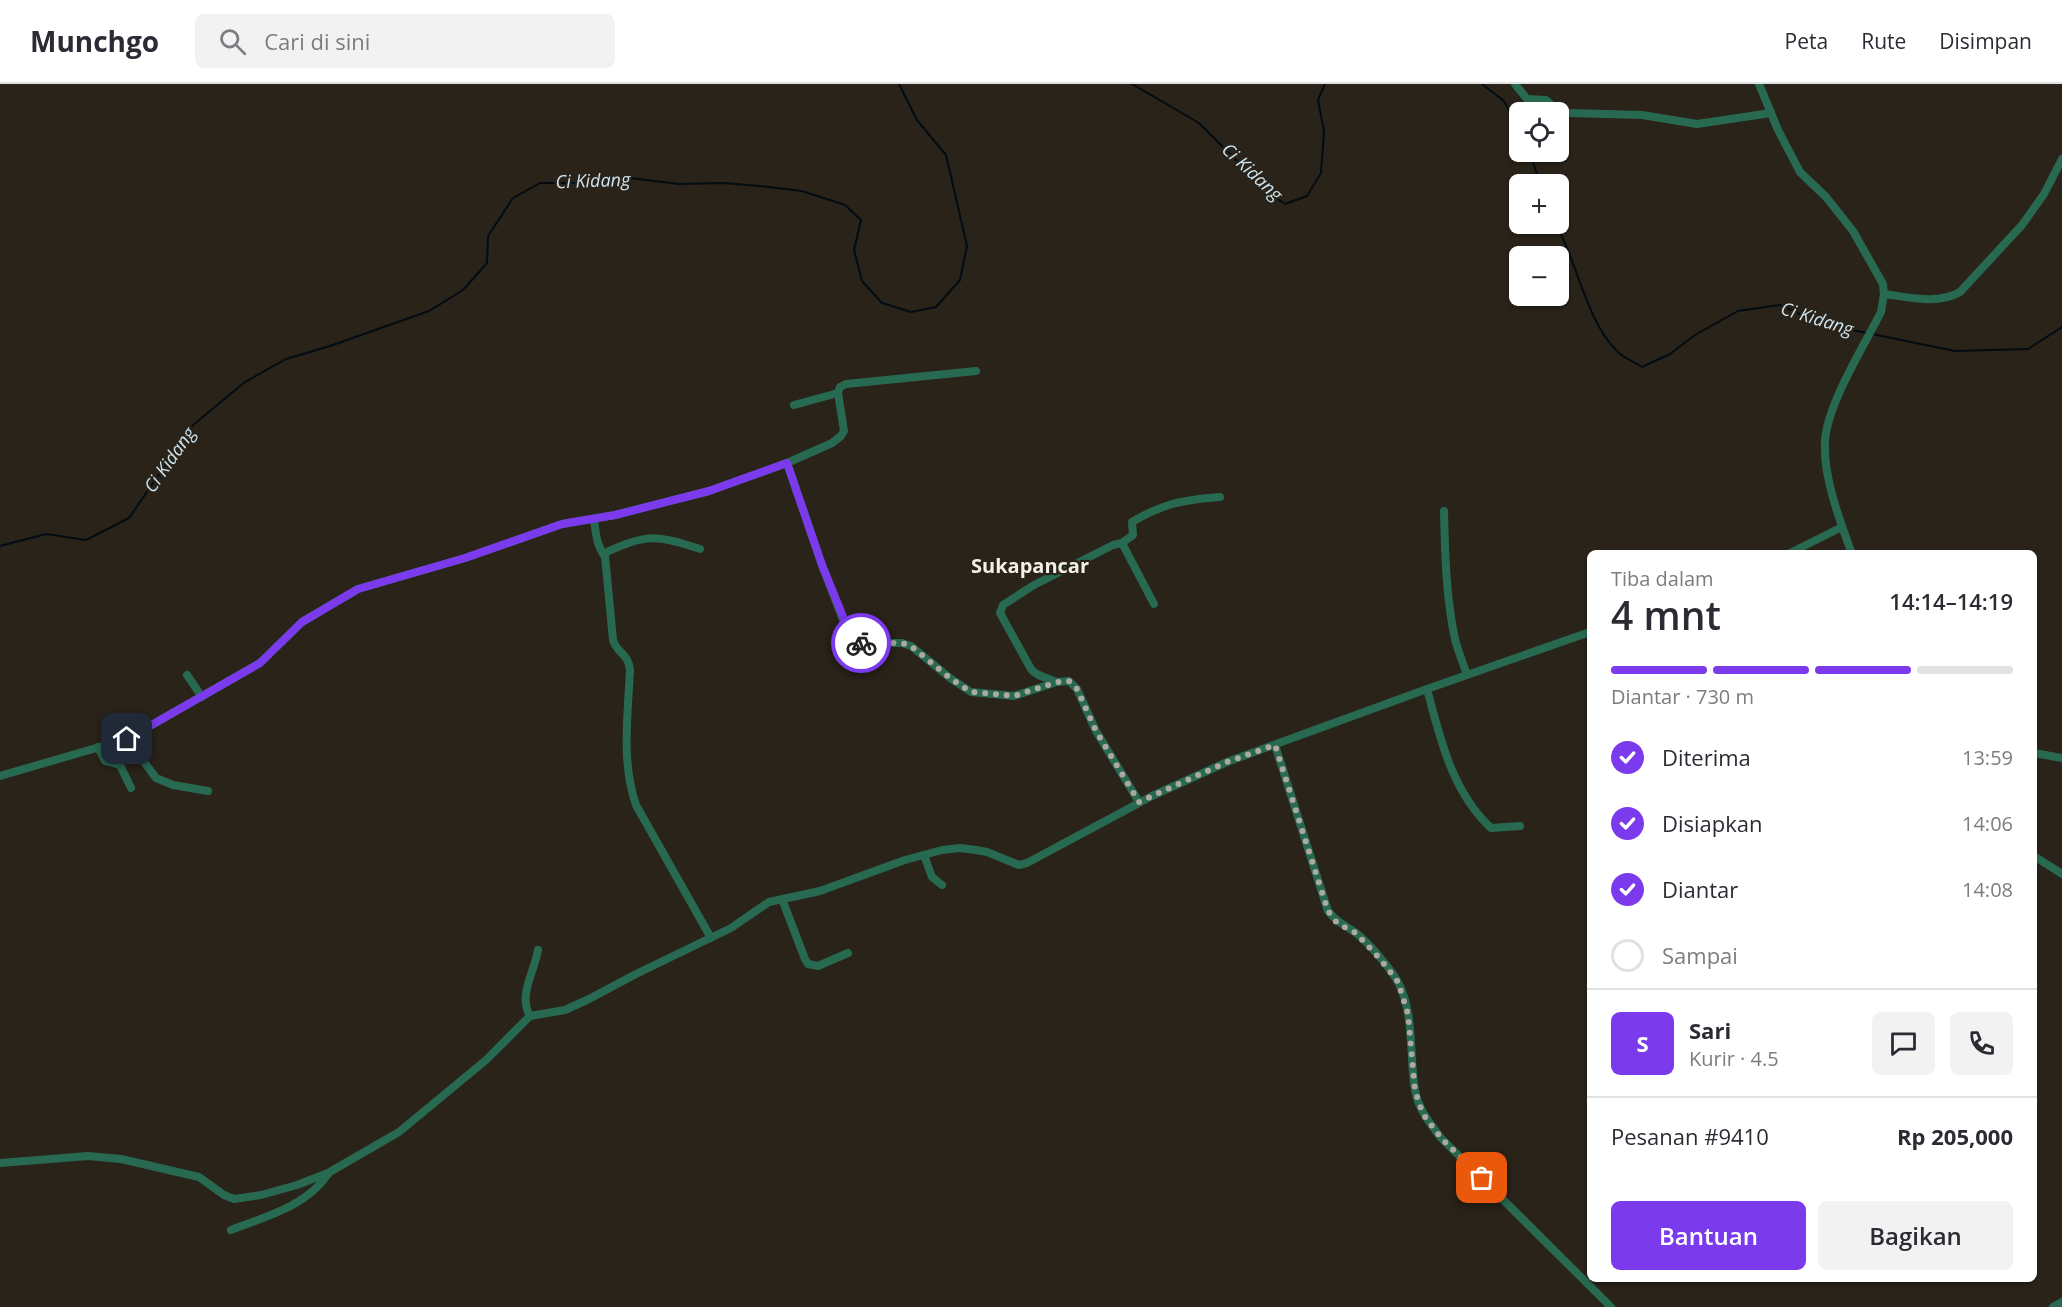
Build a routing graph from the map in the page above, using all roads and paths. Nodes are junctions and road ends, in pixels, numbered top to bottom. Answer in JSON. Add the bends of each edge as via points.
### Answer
{"nodes":[{"id":1,"x":1515,"y":84,"type":"edge"},
{"id":2,"x":1760,"y":84,"type":"edge"},
{"id":3,"x":1771,"y":113,"type":"junction"},
{"id":4,"x":2062,"y":159,"type":"edge"},
{"id":5,"x":1884,"y":294,"type":"junction"},
{"id":6,"x":976,"y":371,"type":"dead end"},
{"id":7,"x":838,"y":393,"type":"junction"},
{"id":8,"x":794,"y":405,"type":"dead end"},
{"id":9,"x":787,"y":463,"type":"junction"},
{"id":10,"x":1220,"y":497,"type":"dead end"},
{"id":11,"x":1444,"y":511,"type":"dead end"},
{"id":12,"x":594,"y":519,"type":"junction"},
{"id":13,"x":1842,"y":526,"type":"junction"},
{"id":14,"x":1122,"y":543,"type":"junction"},
{"id":15,"x":700,"y":549,"type":"dead end"},
{"id":16,"x":1796,"y":550,"type":"edge"},
{"id":17,"x":1851,"y":550,"type":"edge"},
{"id":18,"x":603,"y":554,"type":"junction"},
{"id":19,"x":1154,"y":604,"type":"dead end"},
{"id":20,"x":1587,"y":633,"type":"edge"},
{"id":21,"x":188,"y":675,"type":"dead end"},
{"id":22,"x":1467,"y":675,"type":"junction"},
{"id":23,"x":1057,"y":682,"type":"junction"},
{"id":24,"x":1427,"y":689,"type":"junction"},
{"id":25,"x":202,"y":697,"type":"junction"},
{"id":26,"x":127,"y":739,"type":"junction"},
{"id":27,"x":1275,"y":745,"type":"junction"},
{"id":28,"x":98,"y":747,"type":"junction"},
{"id":29,"x":2037,"y":754,"type":"edge"},
{"id":30,"x":2062,"y":758,"type":"edge"},
{"id":31,"x":0,"y":776,"type":"edge"},
{"id":32,"x":131,"y":788,"type":"dead end"},
{"id":33,"x":208,"y":790,"type":"dead end"},
{"id":34,"x":1139,"y":802,"type":"junction"},
{"id":35,"x":1520,"y":826,"type":"dead end"},
{"id":36,"x":924,"y":855,"type":"junction"},
{"id":37,"x":2037,"y":858,"type":"edge"},
{"id":38,"x":2062,"y":874,"type":"edge"},
{"id":39,"x":942,"y":885,"type":"dead end"},
{"id":40,"x":783,"y":899,"type":"junction"},
{"id":41,"x":711,"y":938,"type":"junction"},
{"id":42,"x":538,"y":950,"type":"dead end"},
{"id":43,"x":848,"y":953,"type":"dead end"},
{"id":44,"x":530,"y":1016,"type":"junction"},
{"id":45,"x":0,"y":1163,"type":"edge"},
{"id":46,"x":328,"y":1173,"type":"junction"},
{"id":47,"x":231,"y":1230,"type":"dead end"},
{"id":48,"x":2062,"y":1302,"type":"edge"},
{"id":49,"x":1611,"y":1307,"type":"edge"},
{"id":50,"x":2053,"y":1307,"type":"edge"}],
"edges":[{"from":1,"to":3,"type":"street","via":[[1527,99],[1546,100],[1559,112],[1642,115],[1697,124]]},
{"from":2,"to":3,"type":"street"},
{"from":3,"to":5,"type":"street","via":[[1800,172],[1827,197],[1853,231],[1878,273]]},
{"from":4,"to":5,"type":"street","via":[[2022,225],[1960,292],[1942,299]]},
{"from":5,"to":13,"type":"street","via":[[1881,312],[1829,417],[1824,442]]},
{"from":6,"to":7,"type":"street","via":[[854,382],[840,387]]},
{"from":7,"to":8,"type":"street"},
{"from":7,"to":9,"type":"street","via":[[842,436]]},
{"from":9,"to":12,"type":"street","via":[[709,491]]},
{"from":9,"to":23,"type":"street","via":[[822,565],[846,624],[860,643],[911,646],[971,692],[1014,696]]},
{"from":10,"to":14,"type":"street","via":[[1162,506],[1132,522],[1133,535]]},
{"from":11,"to":22,"type":"street","via":[[1453,624]]},
{"from":12,"to":18,"type":"street","via":[[597,543]]},
{"from":12,"to":25,"type":"street","via":[[562,524],[358,589],[302,622],[260,663]]},
{"from":13,"to":16,"type":"street"},
{"from":13,"to":17,"type":"street"},
{"from":14,"to":19,"type":"street"},
{"from":14,"to":23,"type":"street","via":[[1034,585],[1000,608],[1035,674]]},
{"from":15,"to":18,"type":"street","via":[[650,537]]},
{"from":18,"to":41,"type":"street","via":[[613,640],[616,649],[629,660],[627,746],[631,790]]},
{"from":20,"to":22,"type":"street"},
{"from":21,"to":25,"type":"street"},
{"from":22,"to":24,"type":"street"},
{"from":23,"to":34,"type":"street","via":[[1069,681],[1077,689],[1096,731]]},
{"from":24,"to":27,"type":"street"},
{"from":24,"to":35,"type":"street","via":[[1455,781],[1491,828]]},
{"from":25,"to":26,"type":"street"},
{"from":26,"to":28,"type":"street"},
{"from":26,"to":33,"type":"street","via":[[156,778]]},
{"from":27,"to":34,"type":"street"},
{"from":27,"to":49,"type":"street","via":[[1328,911],[1337,923],[1356,933],[1398,982],[1408,1014],[1415,1091],[1423,1114],[1441,1138]]},
{"from":28,"to":31,"type":"street"},
{"from":28,"to":32,"type":"street","via":[[105,761],[120,765]]},
{"from":29,"to":30,"type":"street"},
{"from":34,"to":36,"type":"street","via":[[1028,863],[1019,865],[987,852],[960,848]]},
{"from":36,"to":39,"type":"street","via":[[932,877]]},
{"from":36,"to":40,"type":"street","via":[[820,891]]},
{"from":37,"to":38,"type":"street"},
{"from":40,"to":41,"type":"street","via":[[769,902]]},
{"from":40,"to":43,"type":"street","via":[[808,964],[818,966]]},
{"from":41,"to":44,"type":"street","via":[[565,1010]]},
{"from":42,"to":44,"type":"street","via":[[524,994]]},
{"from":44,"to":46,"type":"street","via":[[486,1060],[399,1131]]},
{"from":45,"to":46,"type":"street","via":[[88,1155],[121,1159],[199,1177],[234,1199],[261,1195]]},
{"from":46,"to":47,"type":"street","via":[[293,1206]]},
{"from":48,"to":50,"type":"street"}]}
